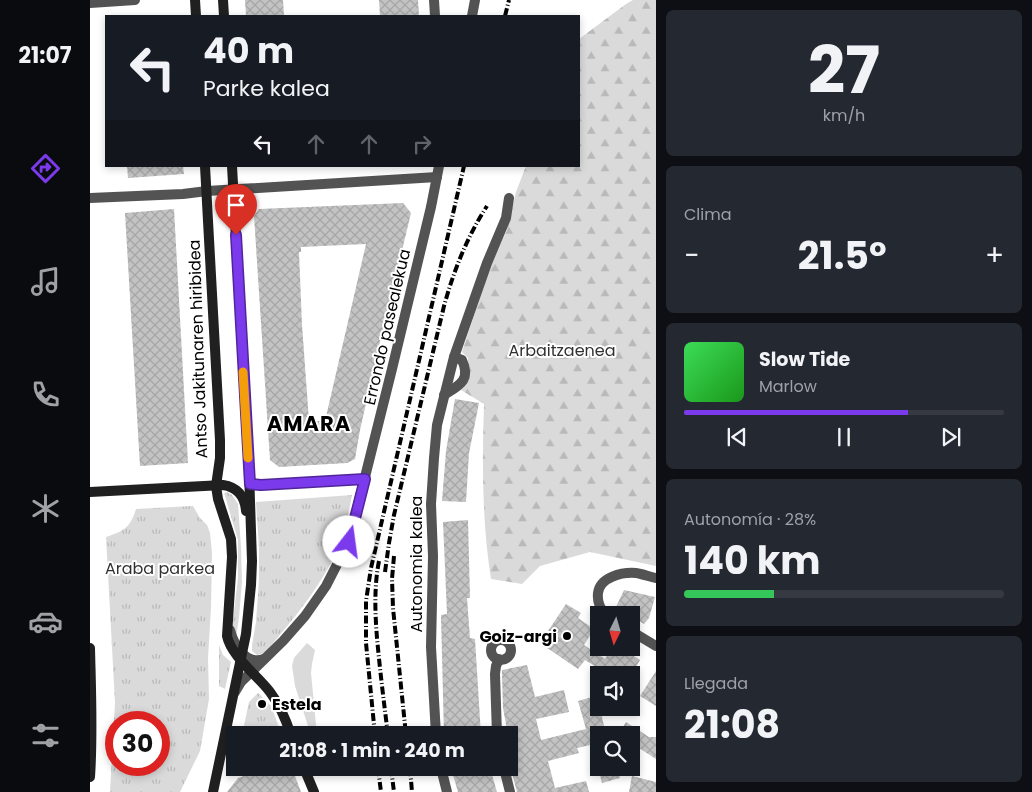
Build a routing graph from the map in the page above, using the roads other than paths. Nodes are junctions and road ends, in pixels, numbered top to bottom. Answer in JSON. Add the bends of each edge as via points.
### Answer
{"nodes":[{"id":1,"x":135,"y":0,"type":"edge"},
{"id":2,"x":195,"y":0,"type":"edge"},
{"id":3,"x":223,"y":0,"type":"edge"},
{"id":4,"x":434,"y":0,"type":"edge"},
{"id":5,"x":476,"y":0,"type":"edge"},
{"id":6,"x":90,"y":3,"type":"edge"},
{"id":7,"x":196,"y":15,"type":"edge"},
{"id":8,"x":224,"y":15,"type":"edge"},
{"id":9,"x":435,"y":15,"type":"edge"},
{"id":10,"x":472,"y":15,"type":"edge"},
{"id":11,"x":205,"y":167,"type":"edge"},
{"id":12,"x":232,"y":167,"type":"edge"},
{"id":13,"x":438,"y":171,"type":"edge"},
{"id":14,"x":233,"y":189,"type":"junction"},
{"id":15,"x":206,"y":190,"type":"junction"},
{"id":16,"x":90,"y":198,"type":"edge"},
{"id":17,"x":509,"y":198,"type":"dead end"},
{"id":18,"x":454,"y":357,"type":"junction"},
{"id":19,"x":444,"y":395,"type":"junction"},
{"id":20,"x":365,"y":479,"type":"junction"},
{"id":21,"x":250,"y":484,"type":"junction"},
{"id":22,"x":216,"y":485,"type":"junction"},
{"id":23,"x":90,"y":492,"type":"edge"},
{"id":24,"x":251,"y":536,"type":"junction"},
{"id":25,"x":656,"y":578,"type":"edge"},
{"id":26,"x":600,"y":606,"type":"edge"},
{"id":27,"x":640,"y":636,"type":"edge"},
{"id":28,"x":656,"y":646,"type":"edge"},
{"id":29,"x":90,"y":648,"type":"edge"},
{"id":30,"x":241,"y":656,"type":"junction"},
{"id":31,"x":264,"y":659,"type":"junction"},
{"id":32,"x":499,"y":659,"type":"dead end"},
{"id":33,"x":252,"y":671,"type":"junction"},
{"id":34,"x":233,"y":695,"type":"junction"},
{"id":35,"x":287,"y":726,"type":"edge"},
{"id":36,"x":435,"y":726,"type":"edge"},
{"id":37,"x":497,"y":726,"type":"edge"},
{"id":38,"x":307,"y":776,"type":"edge"},
{"id":39,"x":443,"y":776,"type":"edge"},
{"id":40,"x":506,"y":776,"type":"edge"},
{"id":41,"x":90,"y":777,"type":"edge"},
{"id":42,"x":213,"y":792,"type":"edge"},
{"id":43,"x":314,"y":792,"type":"edge"},
{"id":44,"x":447,"y":792,"type":"edge"},
{"id":45,"x":510,"y":792,"type":"edge"}],
"edges":[{"from":1,"to":6,"type":"street"},
{"from":2,"to":7,"type":"main road"},
{"from":3,"to":8,"type":"main road"},
{"from":4,"to":9,"type":"street"},
{"from":5,"to":10,"type":"street"},
{"from":11,"to":15,"type":"main road","name":"Antso Jakitunaren hiribidea"},
{"from":12,"to":14,"type":"main road"},
{"from":13,"to":14,"type":"street"},
{"from":13,"to":20,"type":"street","name":"Errondo pasealekua"},
{"from":14,"to":15,"type":"street"},
{"from":14,"to":21,"type":"main road"},
{"from":15,"to":16,"type":"street"},
{"from":15,"to":22,"type":"main road","name":"Antso Jakitunaren hiribidea","via":[[220,440]]},
{"from":17,"to":18,"type":"street","name":"Autonomia kalea","via":[[506,218]]},
{"from":18,"to":19,"type":"street","name":"Autonomia kalea"},
{"from":18,"to":19,"type":"street","via":[[462,360],[466,370],[464,378],[458,387]]},
{"from":19,"to":36,"type":"street","name":"Autonomia kalea","via":[[437,425],[431,504],[431,647]]},
{"from":20,"to":21,"type":"street"},
{"from":20,"to":31,"type":"street","name":"Errondo pasealekua","via":[[349,542],[326,586],[305,616]]},
{"from":21,"to":24,"type":"main road"},
{"from":22,"to":23,"type":"main road"},
{"from":22,"to":24,"type":"main road","via":[[228,486],[242,496]]},
{"from":22,"to":30,"type":"main road","name":"Antso Jakitunaren hiribidea","via":[[231,539],[226,630],[228,642]]},
{"from":24,"to":30,"type":"main road","via":[[250,593]]},
{"from":25,"to":26,"type":"street","via":[[636,573],[617,574],[602,583],[598,597]]},
{"from":27,"to":28,"type":"street"},
{"from":29,"to":41,"type":"main road"},
{"from":30,"to":31,"type":"street","via":[[256,661]]},
{"from":30,"to":33,"type":"main road","name":"Antso Jakitunaren hiribidea"},
{"from":30,"to":34,"type":"main road"},
{"from":31,"to":33,"type":"street"},
{"from":32,"to":37,"type":"street","via":[[495,674]]},
{"from":33,"to":34,"type":"street"},
{"from":33,"to":35,"type":"main road","name":"Antso Jakitunaren hiribidea","via":[[275,698]]},
{"from":34,"to":42,"type":"main road"},
{"from":38,"to":43,"type":"main road"},
{"from":39,"to":44,"type":"street"},
{"from":40,"to":45,"type":"street"}]}
